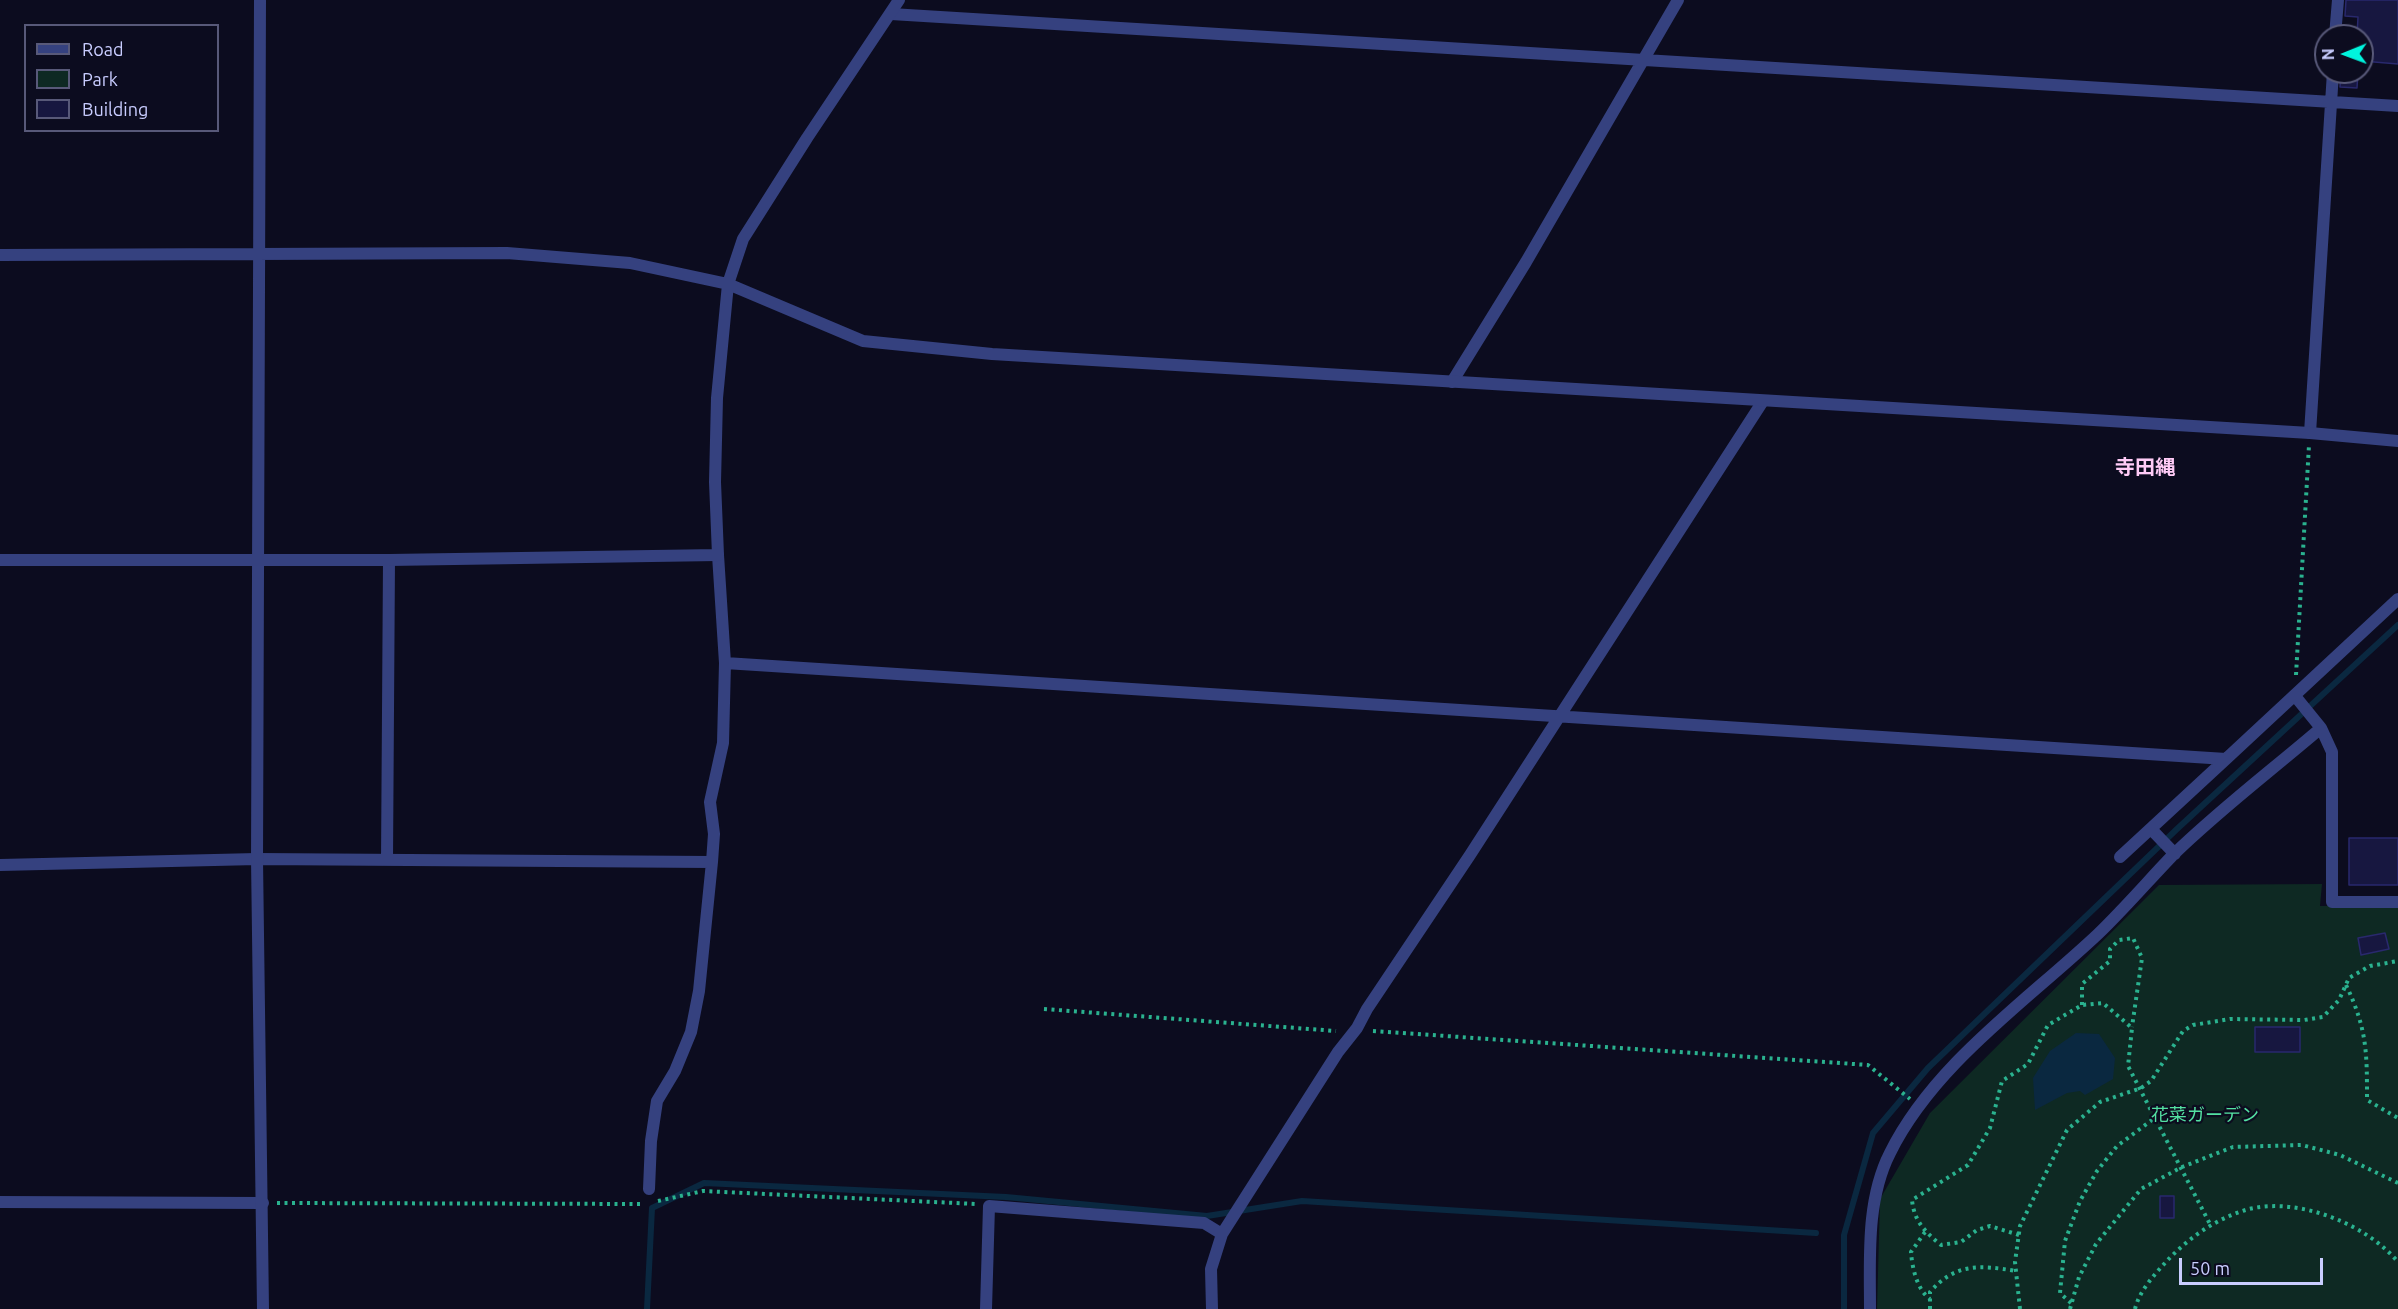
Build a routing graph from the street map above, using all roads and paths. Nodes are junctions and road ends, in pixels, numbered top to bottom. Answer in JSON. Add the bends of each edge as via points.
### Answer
{"nodes":[{"id":1,"x":260,"y":0,"type":"edge"},
{"id":2,"x":899,"y":0,"type":"edge"},
{"id":3,"x":1678,"y":0,"type":"edge"},
{"id":4,"x":2338,"y":0,"type":"edge"},
{"id":5,"x":891,"y":14,"type":"junction"},
{"id":6,"x":2337,"y":24,"type":"edge"},
{"id":7,"x":1642,"y":60,"type":"junction"},
{"id":8,"x":2332,"y":84,"type":"edge"},
{"id":9,"x":2331,"y":101,"type":"junction"},
{"id":10,"x":2398,"y":106,"type":"edge"},
{"id":11,"x":259,"y":252,"type":"junction"},
{"id":12,"x":0,"y":255,"type":"edge"},
{"id":13,"x":728,"y":284,"type":"junction"},
{"id":14,"x":1452,"y":382,"type":"junction"},
{"id":15,"x":1763,"y":401,"type":"junction"},
{"id":16,"x":2310,"y":433,"type":"junction"},
{"id":17,"x":2398,"y":441,"type":"edge"},
{"id":18,"x":718,"y":555,"type":"junction"},
{"id":19,"x":0,"y":560,"type":"edge"},
{"id":20,"x":258,"y":560,"type":"junction"},
{"id":21,"x":389,"y":560,"type":"junction"},
{"id":22,"x":2398,"y":599,"type":"edge"},
{"id":23,"x":725,"y":663,"type":"junction"},
{"id":24,"x":2295,"y":696,"type":"junction"},
{"id":25,"x":1560,"y":716,"type":"junction"},
{"id":26,"x":2318,"y":723,"type":"junction"},
{"id":27,"x":2226,"y":759,"type":"junction"},
{"id":28,"x":2158,"y":836,"type":"junction"},
{"id":29,"x":2175,"y":854,"type":"junction"},
{"id":30,"x":2120,"y":857,"type":"dead end"},
{"id":31,"x":257,"y":859,"type":"junction"},
{"id":32,"x":387,"y":860,"type":"junction"},
{"id":33,"x":712,"y":862,"type":"junction"},
{"id":34,"x":0,"y":865,"type":"edge"},
{"id":35,"x":2398,"y":902,"type":"edge"},
{"id":36,"x":2398,"y":961,"type":"edge"},
{"id":37,"x":2346,"y":985,"type":"junction"},
{"id":38,"x":2082,"y":1005,"type":"junction"},
{"id":39,"x":1044,"y":1009,"type":"dead end"},
{"id":40,"x":1357,"y":1028,"type":"junction"},
{"id":41,"x":2132,"y":1028,"type":"junction"},
{"id":42,"x":2141,"y":1088,"type":"junction"},
{"id":43,"x":1917,"y":1105,"type":"junction"},
{"id":44,"x":2156,"y":1117,"type":"junction"},
{"id":45,"x":2398,"y":1118,"type":"edge"},
{"id":46,"x":2182,"y":1167,"type":"junction"},
{"id":47,"x":2398,"y":1183,"type":"edge"},
{"id":48,"x":649,"y":1189,"type":"dead end"},
{"id":49,"x":0,"y":1202,"type":"edge"},
{"id":50,"x":264,"y":1203,"type":"junction"},
{"id":51,"x":984,"y":1204,"type":"dead end"},
{"id":52,"x":2211,"y":1226,"type":"junction"},
{"id":53,"x":1925,"y":1232,"type":"junction"},
{"id":54,"x":1222,"y":1234,"type":"junction"},
{"id":55,"x":2019,"y":1234,"type":"junction"},
{"id":56,"x":2398,"y":1262,"type":"edge"},
{"id":57,"x":2016,"y":1271,"type":"junction"},
{"id":58,"x":1930,"y":1299,"type":"junction"},
{"id":59,"x":2072,"y":1303,"type":"junction"},
{"id":60,"x":263,"y":1309,"type":"edge"},
{"id":61,"x":986,"y":1309,"type":"edge"},
{"id":62,"x":1212,"y":1309,"type":"edge"},
{"id":63,"x":1869,"y":1309,"type":"edge"},
{"id":64,"x":1930,"y":1309,"type":"edge"},
{"id":65,"x":2020,"y":1309,"type":"edge"},
{"id":66,"x":2070,"y":1309,"type":"edge"},
{"id":67,"x":2135,"y":1309,"type":"edge"}],
"edges":[{"from":1,"to":11,"type":"street"},
{"from":2,"to":5,"type":"street"},
{"from":3,"to":7,"type":"street"},
{"from":4,"to":6,"type":"street"},
{"from":5,"to":7,"type":"street"},
{"from":5,"to":13,"type":"street","via":[[743,239]]},
{"from":7,"to":9,"type":"street"},
{"from":7,"to":14,"type":"street"},
{"from":8,"to":9,"type":"street"},
{"from":9,"to":10,"type":"street"},
{"from":9,"to":16,"type":"street"},
{"from":11,"to":12,"type":"street"},
{"from":11,"to":13,"type":"street","via":[[507,253],[630,263]]},
{"from":11,"to":20,"type":"street"},
{"from":13,"to":14,"type":"street","via":[[863,341],[992,354]]},
{"from":13,"to":18,"type":"street","via":[[717,398]]},
{"from":14,"to":15,"type":"street"},
{"from":15,"to":16,"type":"street"},
{"from":15,"to":25,"type":"street"},
{"from":16,"to":17,"type":"street"},
{"from":16,"to":24,"type":"path"},
{"from":18,"to":21,"type":"street"},
{"from":18,"to":23,"type":"street"},
{"from":19,"to":20,"type":"street"},
{"from":20,"to":21,"type":"street"},
{"from":20,"to":31,"type":"street"},
{"from":21,"to":32,"type":"street"},
{"from":22,"to":24,"type":"street"},
{"from":23,"to":25,"type":"street"},
{"from":23,"to":33,"type":"street","via":[[723,743],[710,802]]},
{"from":24,"to":26,"type":"street"},
{"from":24,"to":27,"type":"street"},
{"from":25,"to":27,"type":"street"},
{"from":25,"to":40,"type":"street"},
{"from":26,"to":29,"type":"street"},
{"from":26,"to":35,"type":"street","via":[[2332,752],[2332,902]]},
{"from":27,"to":28,"type":"street"},
{"from":28,"to":29,"type":"street"},
{"from":28,"to":30,"type":"street"},
{"from":29,"to":43,"type":"street"},
{"from":31,"to":32,"type":"street"},
{"from":31,"to":34,"type":"street"},
{"from":31,"to":50,"type":"street"},
{"from":32,"to":33,"type":"street"},
{"from":33,"to":48,"type":"street","via":[[695,1012],[675,1071],[657,1101]]},
{"from":36,"to":37,"type":"path","via":[[2370,966],[2349,978]]},
{"from":37,"to":42,"type":"path","via":[[2339,1000],[2323,1017],[2230,1019],[2193,1025],[2183,1031],[2151,1082]]},
{"from":37,"to":45,"type":"path","via":[[2359,1013],[2367,1045],[2367,1100]]},
{"from":38,"to":41,"type":"path","via":[[2103,1003]]},
{"from":38,"to":41,"type":"path","via":[[2082,984],[2110,961],[2110,949],[2119,940],[2133,938],[2142,958]]},
{"from":38,"to":53,"type":"path","via":[[2048,1025],[2028,1064],[2002,1081],[1990,1128],[1968,1165],[1912,1200],[1913,1213]]},
{"from":39,"to":40,"type":"path","via":[[1345,1032]]},
{"from":40,"to":43,"type":"path","via":[[1868,1065]]},
{"from":40,"to":54,"type":"street"},
{"from":41,"to":42,"type":"path","via":[[2128,1066]]},
{"from":42,"to":44,"type":"path"},
{"from":42,"to":55,"type":"path","via":[[2100,1102],[2067,1130]]},
{"from":43,"to":63,"type":"street","via":[[1889,1154],[1876,1191]]},
{"from":44,"to":46,"type":"path"},
{"from":44,"to":59,"type":"path","via":[[2118,1146],[2097,1171],[2080,1201],[2065,1240],[2060,1293]]},
{"from":46,"to":47,"type":"path","via":[[2233,1147],[2302,1145],[2340,1155]]},
{"from":46,"to":52,"type":"path"},
{"from":46,"to":59,"type":"path","via":[[2141,1189],[2112,1221],[2079,1277]]},
{"from":49,"to":50,"type":"street"},
{"from":50,"to":51,"type":"path","via":[[639,1205],[703,1191]]},
{"from":50,"to":60,"type":"street"},
{"from":52,"to":56,"type":"path","via":[[2250,1209],[2294,1207],[2342,1220],[2385,1246]]},
{"from":52,"to":67,"type":"path","via":[[2182,1243],[2155,1273]]},
{"from":53,"to":55,"type":"path","via":[[1941,1245],[1961,1242],[1990,1226]]},
{"from":53,"to":58,"type":"path","via":[[1911,1252],[1912,1267],[1924,1295]]},
{"from":54,"to":61,"type":"street","via":[[1204,1223],[989,1206]]},
{"from":54,"to":62,"type":"street","via":[[1211,1269]]},
{"from":55,"to":57,"type":"path"},
{"from":57,"to":58,"type":"path","via":[[1974,1266],[1943,1277],[1930,1292]]},
{"from":57,"to":65,"type":"path"},
{"from":58,"to":64,"type":"path"},
{"from":59,"to":66,"type":"path"}]}
